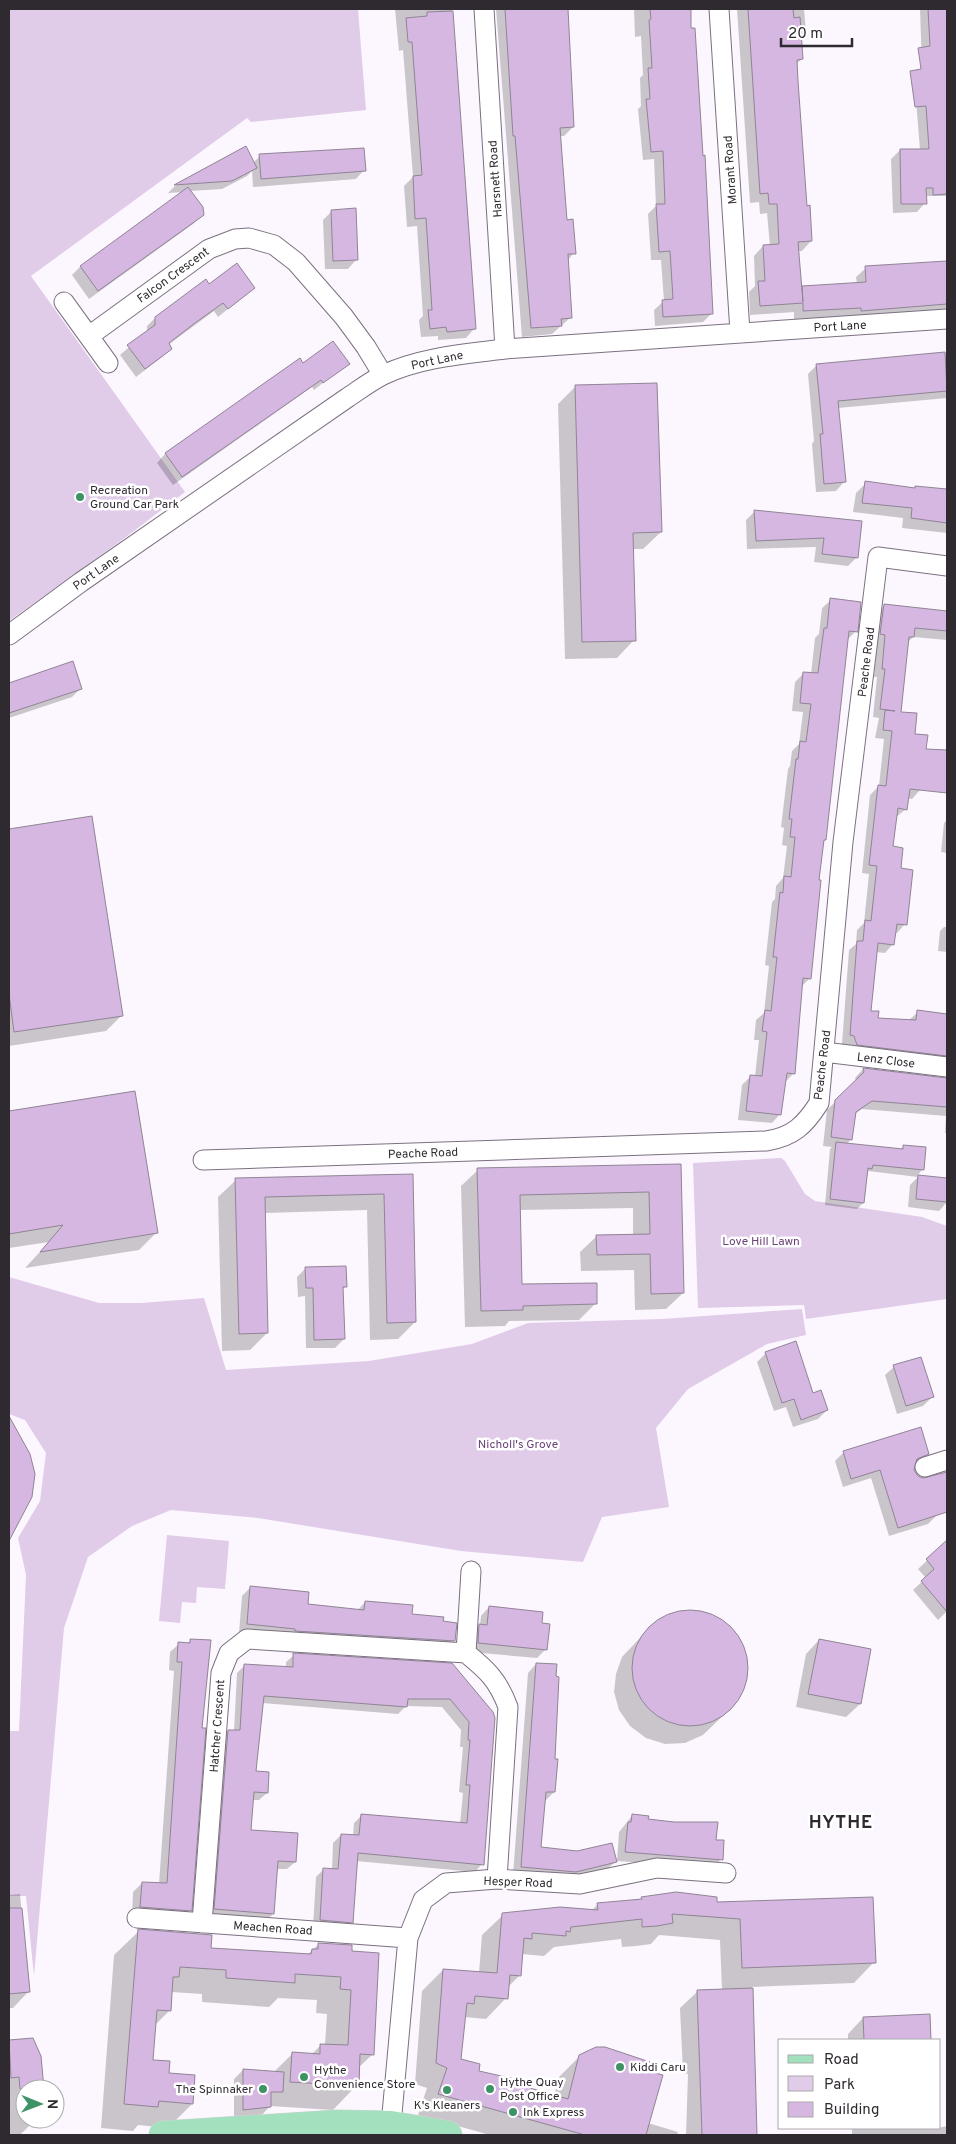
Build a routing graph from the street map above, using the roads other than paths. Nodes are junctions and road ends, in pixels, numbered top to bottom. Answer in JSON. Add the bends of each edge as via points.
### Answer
{"nodes":[{"id":1,"x":484,"y":9,"type":"edge"},
{"id":2,"x":719,"y":9,"type":"edge"},
{"id":3,"x":64,"y":302,"type":"dead end"},
{"id":4,"x":947,"y":318,"type":"edge"},
{"id":5,"x":740,"y":332,"type":"junction"},
{"id":6,"x":89,"y":336,"type":"junction"},
{"id":7,"x":505,"y":349,"type":"junction"},
{"id":8,"x":108,"y":363,"type":"dead end"},
{"id":9,"x":383,"y":375,"type":"junction"},
{"id":10,"x":947,"y":566,"type":"edge"},
{"id":11,"x":9,"y":635,"type":"edge"},
{"id":12,"x":824,"y":1052,"type":"junction"},
{"id":13,"x":947,"y":1067,"type":"edge"},
{"id":14,"x":203,"y":1160,"type":"dead end"},
{"id":15,"x":947,"y":1460,"type":"edge"},
{"id":16,"x":925,"y":1467,"type":"dead end"},
{"id":17,"x":470,"y":1571,"type":"dead end"},
{"id":18,"x":466,"y":1653,"type":"junction"},
{"id":19,"x":726,"y":1873,"type":"dead end"},
{"id":20,"x":497,"y":1879,"type":"junction"},
{"id":21,"x":138,"y":1918,"type":"dead end"},
{"id":22,"x":202,"y":1923,"type":"junction"},
{"id":23,"x":408,"y":1938,"type":"junction"},
{"id":24,"x":391,"y":2125,"type":"junction"},
{"id":25,"x":163,"y":2135,"type":"edge"},
{"id":26,"x":448,"y":2135,"type":"edge"}],
"edges":[{"from":1,"to":7,"type":"street","name":"Harsnett Road"},
{"from":2,"to":5,"type":"street","name":"Morant Road"},
{"from":3,"to":6,"type":"street"},
{"from":4,"to":5,"type":"street","name":"Port Lane"},
{"from":5,"to":7,"type":"street","name":"Port Lane"},
{"from":6,"to":8,"type":"street"},
{"from":6,"to":9,"type":"street","name":"Falcon Crescent","via":[[209,249],[235,239],[255,239],[274,245],[296,262],[344,317]]},
{"from":7,"to":9,"type":"street","name":"Port Lane","via":[[427,360]]},
{"from":9,"to":11,"type":"street","name":"Port Lane"},
{"from":10,"to":12,"type":"street","name":"Peache Road","via":[[878,557],[843,842]]},
{"from":12,"to":13,"type":"street","name":"Lenz Close"},
{"from":12,"to":14,"type":"street","name":"Peache Road","via":[[819,1103],[806,1123],[782,1139]]},
{"from":15,"to":16,"type":"street"},
{"from":17,"to":18,"type":"street"},
{"from":18,"to":20,"type":"street","via":[[484,1667],[500,1687],[508,1707]]},
{"from":18,"to":22,"type":"street","name":"Hatcher Crescent","via":[[246,1638],[229,1653],[221,1673]]},
{"from":19,"to":20,"type":"street","name":"Hesper Road","via":[[657,1868],[580,1884]]},
{"from":20,"to":23,"type":"street","name":"Hesper Road","via":[[446,1884],[423,1900]]},
{"from":21,"to":22,"type":"street","name":"Meachen Road"},
{"from":22,"to":23,"type":"street","name":"Meachen Road"},
{"from":23,"to":24,"type":"street","name":"Hesper Road"},
{"from":24,"to":25,"type":"main road","via":[[337,2124]]},
{"from":24,"to":26,"type":"main road"}]}
